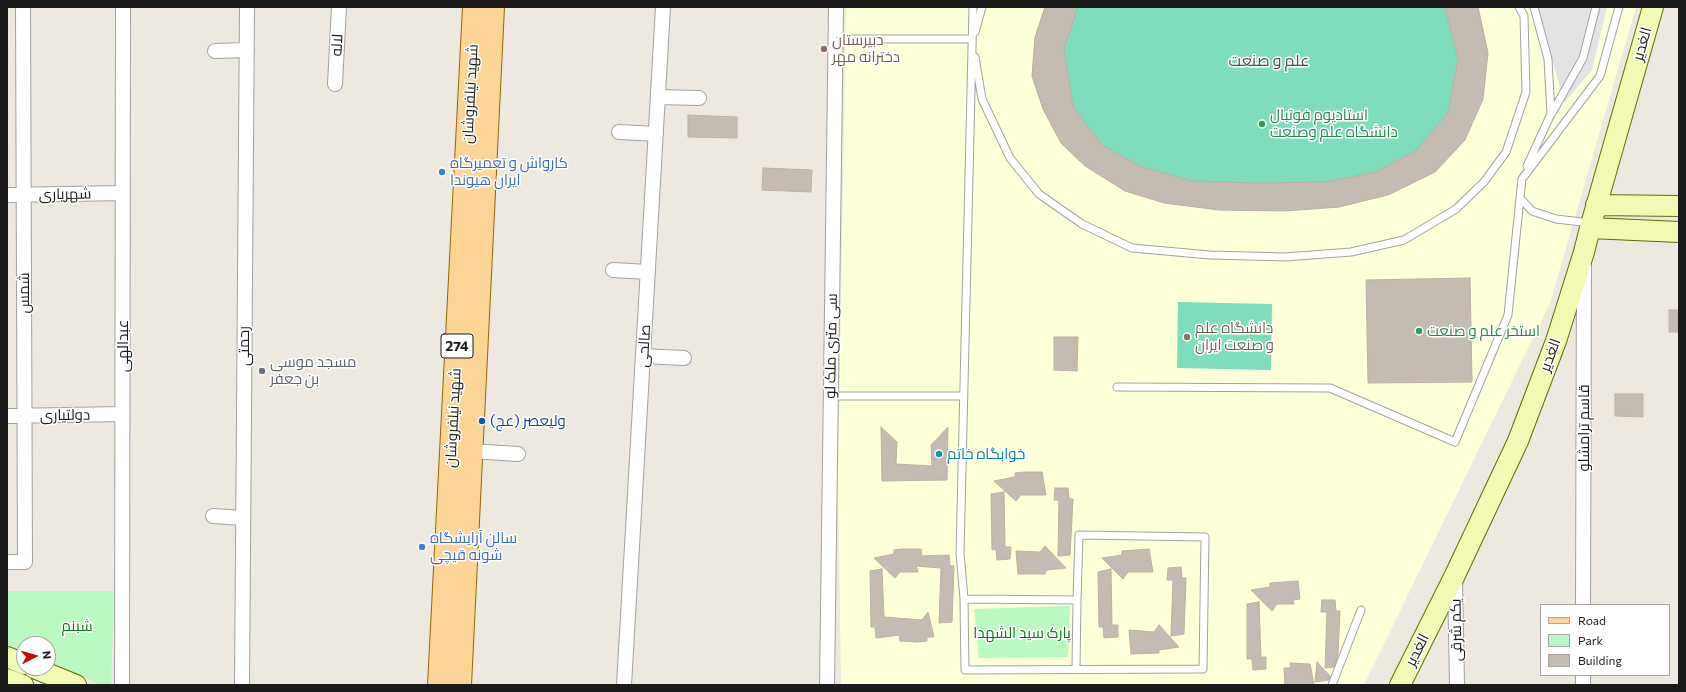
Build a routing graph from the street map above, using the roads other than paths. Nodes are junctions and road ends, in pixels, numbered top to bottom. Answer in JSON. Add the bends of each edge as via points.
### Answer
{"nodes":[{"id":1,"x":23,"y":7,"type":"edge"},
{"id":2,"x":123,"y":7,"type":"edge"},
{"id":3,"x":247,"y":7,"type":"edge"},
{"id":4,"x":339,"y":7,"type":"edge"},
{"id":5,"x":474,"y":7,"type":"edge"},
{"id":6,"x":493,"y":7,"type":"edge"},
{"id":7,"x":663,"y":7,"type":"edge"},
{"id":8,"x":836,"y":7,"type":"edge"},
{"id":9,"x":972,"y":7,"type":"edge"},
{"id":10,"x":982,"y":7,"type":"edge"},
{"id":11,"x":1520,"y":7,"type":"edge"},
{"id":12,"x":1534,"y":7,"type":"edge"},
{"id":13,"x":1596,"y":7,"type":"edge"},
{"id":14,"x":1619,"y":7,"type":"edge"},
{"id":15,"x":1652,"y":7,"type":"edge"},
{"id":16,"x":835,"y":39,"type":"junction"},
{"id":17,"x":972,"y":39,"type":"junction"},
{"id":18,"x":247,"y":50,"type":"junction"},
{"id":19,"x":214,"y":51,"type":"dead end"},
{"id":20,"x":335,"y":84,"type":"dead end"},
{"id":21,"x":658,"y":97,"type":"junction"},
{"id":22,"x":699,"y":98,"type":"dead end"},
{"id":23,"x":1551,"y":114,"type":"junction"},
{"id":24,"x":619,"y":132,"type":"dead end"},
{"id":25,"x":656,"y":134,"type":"junction"},
{"id":26,"x":1522,"y":179,"type":"junction"},
{"id":27,"x":123,"y":193,"type":"junction"},
{"id":28,"x":24,"y":194,"type":"junction"},
{"id":29,"x":7,"y":195,"type":"edge"},
{"id":30,"x":1520,"y":198,"type":"junction"},
{"id":31,"x":1679,"y":206,"type":"edge"},
{"id":32,"x":1592,"y":218,"type":"junction"},
{"id":33,"x":1679,"y":232,"type":"edge"},
{"id":34,"x":1584,"y":252,"type":"junction"},
{"id":35,"x":613,"y":270,"type":"dead end"},
{"id":36,"x":648,"y":272,"type":"junction"},
{"id":37,"x":643,"y":356,"type":"junction"},
{"id":38,"x":684,"y":358,"type":"dead end"},
{"id":39,"x":1117,"y":387,"type":"dead end"},
{"id":40,"x":830,"y":396,"type":"junction"},
{"id":41,"x":963,"y":396,"type":"junction"},
{"id":42,"x":122,"y":414,"type":"junction"},
{"id":43,"x":25,"y":415,"type":"junction"},
{"id":44,"x":7,"y":416,"type":"edge"},
{"id":45,"x":471,"y":451,"type":"junction"},
{"id":46,"x":518,"y":454,"type":"dead end"},
{"id":47,"x":213,"y":516,"type":"dead end"},
{"id":48,"x":243,"y":518,"type":"junction"},
{"id":49,"x":7,"y":562,"type":"edge"},
{"id":50,"x":1455,"y":575,"type":"junction"},
{"id":51,"x":964,"y":599,"type":"junction"},
{"id":52,"x":1076,"y":600,"type":"junction"},
{"id":53,"x":1583,"y":604,"type":"edge"},
{"id":54,"x":1361,"y":610,"type":"dead end"},
{"id":55,"x":1076,"y":668,"type":"junction"},
{"id":56,"x":54,"y":676,"type":"edge"},
{"id":57,"x":7,"y":679,"type":"edge"},
{"id":58,"x":23,"y":685,"type":"edge"},
{"id":59,"x":76,"y":685,"type":"edge"},
{"id":60,"x":122,"y":685,"type":"edge"},
{"id":61,"x":242,"y":685,"type":"edge"},
{"id":62,"x":440,"y":685,"type":"edge"},
{"id":63,"x":460,"y":685,"type":"edge"},
{"id":64,"x":624,"y":685,"type":"edge"},
{"id":65,"x":827,"y":685,"type":"edge"},
{"id":66,"x":1332,"y":685,"type":"edge"},
{"id":67,"x":1400,"y":685,"type":"edge"},
{"id":68,"x":1457,"y":685,"type":"edge"}],
"edges":[{"from":1,"to":28,"type":"street","name":"شمس"},
{"from":2,"to":27,"type":"street","name":"عبدالهی"},
{"from":3,"to":18,"type":"street","name":"رحمتی"},
{"from":4,"to":20,"type":"street","name":"لاله"},
{"from":5,"to":62,"type":"main road","name":"شهید نیلفروشان","number":"274"},
{"from":6,"to":45,"type":"main road","name":"شهید نیلفروشان","number":"274"},
{"from":7,"to":21,"type":"street","name":"صالحی"},
{"from":8,"to":16,"type":"street","name":"سی متری ملک لو"},
{"from":9,"to":17,"type":"lane"},
{"from":10,"to":17,"type":"lane"},
{"from":11,"to":17,"type":"lane","via":[[1524,16],[1526,92],[1506,152],[1484,182],[1456,209],[1404,240],[1351,252],[1285,257],[1210,255],[1132,248],[1082,224],[1040,194],[1010,158],[982,99]]},
{"from":12,"to":23,"type":"lane","via":[[1548,59]]},
{"from":13,"to":23,"type":"lane","via":[[1583,58]]},
{"from":14,"to":26,"type":"lane","via":[[1600,76]]},
{"from":15,"to":32,"type":"main road","name":"الغدیر"},
{"from":16,"to":17,"type":"lane"},
{"from":16,"to":40,"type":"street","name":"سی متری ملک لو"},
{"from":17,"to":41,"type":"lane"},
{"from":18,"to":19,"type":"street"},
{"from":18,"to":48,"type":"street","name":"رحمتی"},
{"from":21,"to":22,"type":"street"},
{"from":21,"to":25,"type":"street","name":"صالحی"},
{"from":23,"to":26,"type":"lane"},
{"from":24,"to":25,"type":"street"},
{"from":25,"to":36,"type":"street","name":"صالحی"},
{"from":26,"to":30,"type":"lane"},
{"from":27,"to":28,"type":"street","name":"شهریاری"},
{"from":27,"to":42,"type":"street","name":"عبدالهی"},
{"from":28,"to":29,"type":"street","name":"شهریاری"},
{"from":28,"to":43,"type":"street","name":"شمس"},
{"from":30,"to":32,"type":"lane","via":[[1532,211],[1550,217]]},
{"from":30,"to":39,"type":"lane","via":[[1508,315],[1455,442],[1330,388]]},
{"from":31,"to":32,"type":"main road"},
{"from":32,"to":33,"type":"main road"},
{"from":32,"to":34,"type":"main road","name":"الغدیر"},
{"from":34,"to":50,"type":"main road","name":"الغدیر","via":[[1556,341],[1518,441]]},
{"from":34,"to":53,"type":"street","name":"قاسم ترامشلو"},
{"from":35,"to":36,"type":"street"},
{"from":36,"to":37,"type":"street","name":"صالحی"},
{"from":37,"to":38,"type":"street"},
{"from":37,"to":64,"type":"street","name":"صالحی"},
{"from":40,"to":41,"type":"lane"},
{"from":40,"to":65,"type":"street","name":"سی متری ملک لو"},
{"from":41,"to":51,"type":"lane","via":[[960,553]]},
{"from":42,"to":43,"type":"street","name":"دولتیاری"},
{"from":42,"to":60,"type":"street","name":"عبدالهی"},
{"from":43,"to":44,"type":"street","name":"دولتیاری"},
{"from":43,"to":49,"type":"street","name":"شمس","via":[[25,562]]},
{"from":45,"to":46,"type":"street"},
{"from":45,"to":63,"type":"main road","name":"شهید نیلفروشان","number":"274"},
{"from":47,"to":48,"type":"street"},
{"from":48,"to":61,"type":"street","name":"رحمتی"},
{"from":50,"to":67,"type":"main road","name":"الغدیر"},
{"from":50,"to":68,"type":"street","name":"یکم شرقی"},
{"from":51,"to":52,"type":"lane"},
{"from":51,"to":55,"type":"lane","via":[[965,670]]},
{"from":52,"to":55,"type":"lane"},
{"from":52,"to":55,"type":"lane","via":[[1079,536],[1205,537],[1203,669]]},
{"from":54,"to":66,"type":"lane"},
{"from":56,"to":59,"type":"main road"},
{"from":57,"to":58,"type":"main road"}]}
